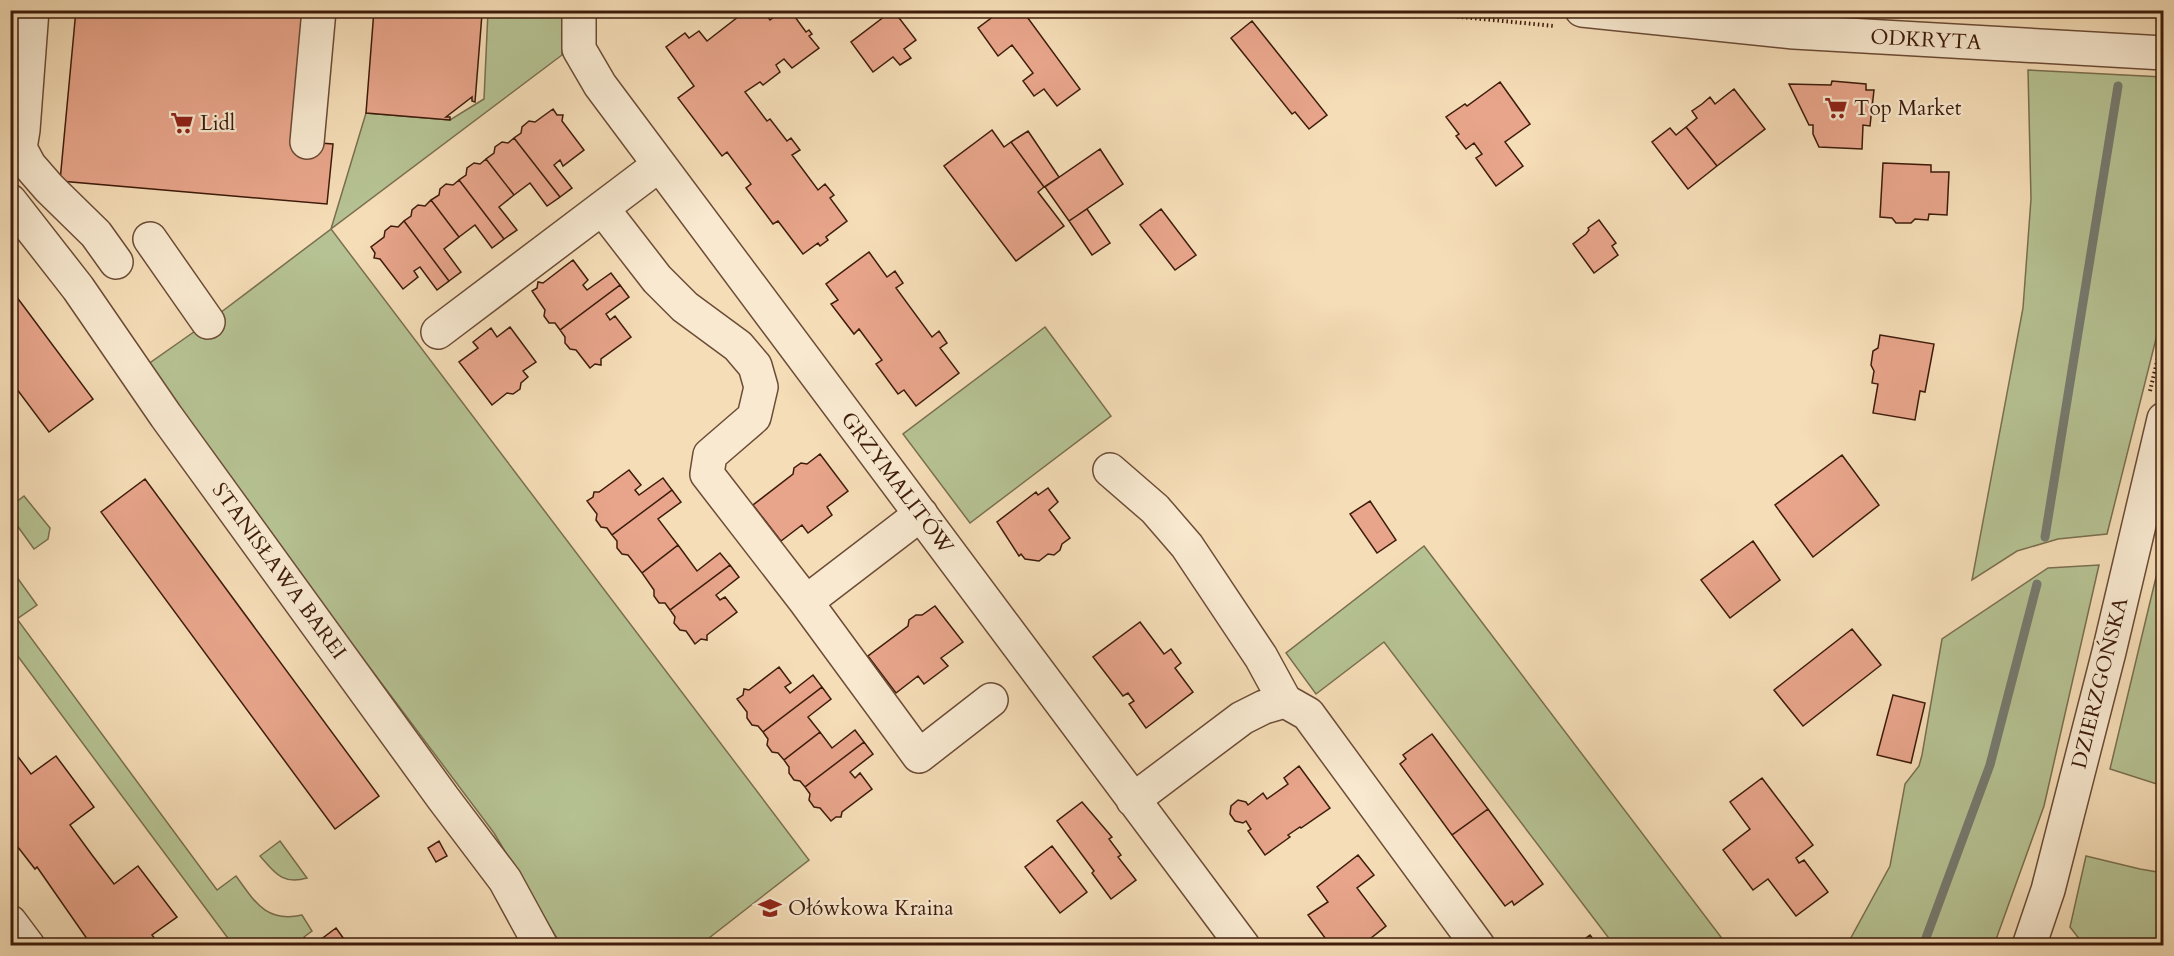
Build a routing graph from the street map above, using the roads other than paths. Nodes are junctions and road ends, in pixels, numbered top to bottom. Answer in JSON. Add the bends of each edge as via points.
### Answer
{"nodes":[{"id":1,"x":32,"y":10,"type":"edge"},
{"id":2,"x":319,"y":10,"type":"edge"},
{"id":3,"x":579,"y":10,"type":"edge"},
{"id":4,"x":1582,"y":10,"type":"edge"},
{"id":5,"x":1839,"y":23,"type":"edge"},
{"id":6,"x":2163,"y":53,"type":"edge"},
{"id":7,"x":17,"y":119,"type":"edge"},
{"id":8,"x":307,"y":142,"type":"dead end"},
{"id":9,"x":659,"y":165,"type":"junction"},
{"id":10,"x":10,"y":201,"type":"edge"},
{"id":11,"x":602,"y":208,"type":"junction"},
{"id":12,"x":150,"y":239,"type":"dead end"},
{"id":13,"x":116,"y":262,"type":"dead end"},
{"id":14,"x":208,"y":322,"type":"dead end"},
{"id":15,"x":438,"y":332,"type":"dead end"},
{"id":16,"x":2163,"y":419,"type":"edge"},
{"id":17,"x":1110,"y":470,"type":"dead end"},
{"id":18,"x":921,"y":514,"type":"junction"},
{"id":19,"x":806,"y":602,"type":"junction"},
{"id":20,"x":991,"y":700,"type":"dead end"},
{"id":21,"x":1285,"y":701,"type":"junction"},
{"id":22,"x":1133,"y":800,"type":"junction"},
{"id":23,"x":10,"y":922,"type":"edge"},
{"id":24,"x":28,"y":945,"type":"edge"},
{"id":25,"x":541,"y":945,"type":"edge"},
{"id":26,"x":1242,"y":945,"type":"edge"},
{"id":27,"x":1478,"y":945,"type":"edge"},
{"id":28,"x":2029,"y":945,"type":"edge"}],
"edges":[{"from":1,"to":7,"type":"street"},
{"from":2,"to":8,"type":"street"},
{"from":3,"to":9,"type":"street","name":"GRZYMALITÓW","via":[[579,49],[600,85]]},
{"from":4,"to":5,"type":"street","name":"ODKRYTA"},
{"from":5,"to":6,"type":"street","name":"ODKRYTA"},
{"from":7,"to":13,"type":"street","via":[[20,148],[29,165],[96,234]]},
{"from":9,"to":11,"type":"street"},
{"from":9,"to":18,"type":"street","name":"GRZYMALITÓW"},
{"from":10,"to":25,"type":"street","name":"STANISŁAWA BAREI","via":[[78,288],[173,425],[505,880]]},
{"from":11,"to":15,"type":"street"},
{"from":11,"to":19,"type":"street","via":[[684,307],[738,346],[755,366],[761,387],[754,417],[710,455],[707,474]]},
{"from":12,"to":14,"type":"street"},
{"from":16,"to":28,"type":"street","name":"DZIERZGOŃSKA","via":[[2106,664],[2048,890]]},
{"from":17,"to":21,"type":"street","via":[[1155,509],[1187,546],[1261,657]]},
{"from":18,"to":19,"type":"street"},
{"from":18,"to":22,"type":"street","name":"GRZYMALITÓW"},
{"from":19,"to":20,"type":"street","via":[[919,756]]},
{"from":21,"to":22,"type":"street","via":[[1242,718]]},
{"from":21,"to":27,"type":"street","via":[[1308,714]]},
{"from":22,"to":26,"type":"street","name":"GRZYMALITÓW"},
{"from":23,"to":24,"type":"street"}]}
